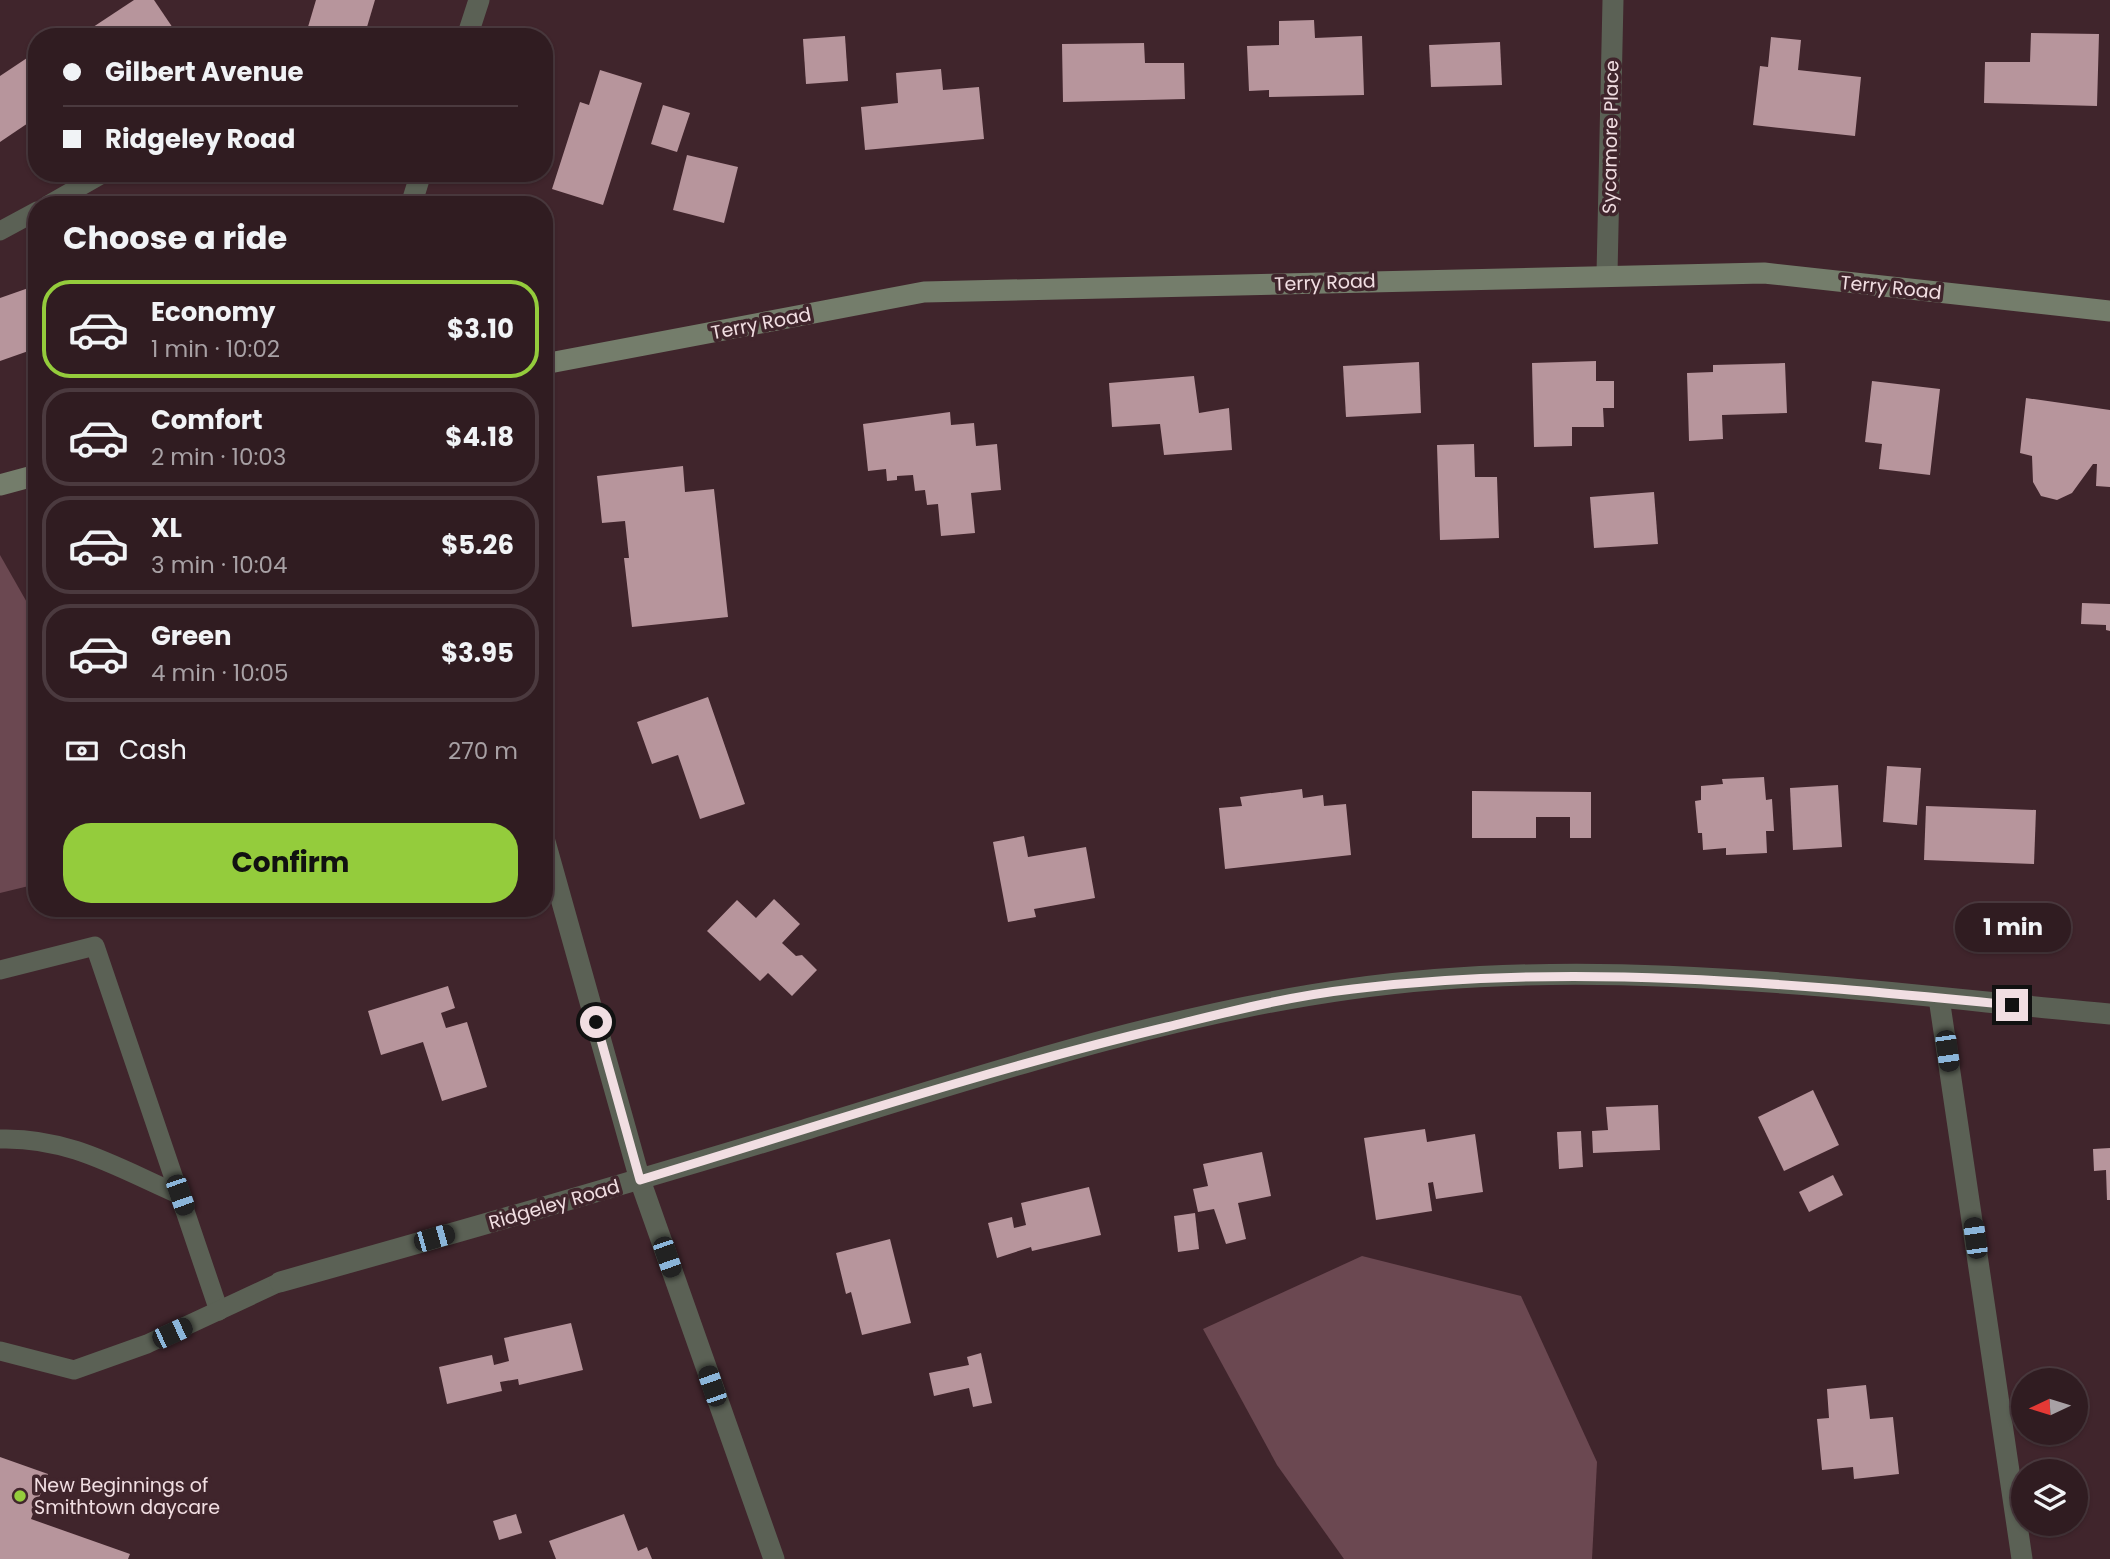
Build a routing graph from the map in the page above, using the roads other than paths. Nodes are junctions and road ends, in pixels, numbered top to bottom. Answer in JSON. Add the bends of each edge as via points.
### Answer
{"nodes":[{"id":1,"x":479,"y":0,"type":"edge"},
{"id":2,"x":1613,"y":0,"type":"edge"},
{"id":3,"x":470,"y":28,"type":"edge"},
{"id":4,"x":88,"y":182,"type":"edge"},
{"id":5,"x":64,"y":196,"type":"edge"},
{"id":6,"x":28,"y":216,"type":"edge"},
{"id":7,"x":0,"y":232,"type":"edge"},
{"id":8,"x":1607,"y":274,"type":"junction"},
{"id":9,"x":2110,"y":311,"type":"edge"},
{"id":10,"x":553,"y":362,"type":"edge"},
{"id":11,"x":28,"y":477,"type":"edge"},
{"id":12,"x":0,"y":485,"type":"edge"},
{"id":13,"x":553,"y":870,"type":"edge"},
{"id":14,"x":0,"y":970,"type":"edge"},
{"id":15,"x":1939,"y":998,"type":"junction"},
{"id":16,"x":2110,"y":1014,"type":"edge"},
{"id":17,"x":0,"y":1139,"type":"edge"},
{"id":18,"x":640,"y":1180,"type":"junction"},
{"id":19,"x":180,"y":1195,"type":"junction"},
{"id":20,"x":280,"y":1282,"type":"joint"},
{"id":21,"x":219,"y":1311,"type":"junction"},
{"id":22,"x":0,"y":1351,"type":"edge"},
{"id":23,"x":774,"y":1559,"type":"edge"},
{"id":24,"x":2022,"y":1559,"type":"edge"}],
"edges":[{"from":1,"to":3,"type":"street"},
{"from":2,"to":8,"type":"street","name":"Sycamore Place"},
{"from":4,"to":5,"type":"lane"},
{"from":6,"to":7,"type":"lane"},
{"from":8,"to":9,"type":"street","name":"Terry Road","via":[[1764,273]]},
{"from":8,"to":10,"type":"street","name":"Terry Road","via":[[924,292]]},
{"from":11,"to":12,"type":"street"},
{"from":13,"to":18,"type":"street"},
{"from":14,"to":19,"type":"lane","via":[[95,946]]},
{"from":15,"to":16,"type":"street","name":"Ridgeley Road"},
{"from":15,"to":18,"type":"street","name":"Ridgeley Road","via":[[1661,977],[1511,975],[1351,989],[1060,1052]]},
{"from":15,"to":24,"type":"street"},
{"from":17,"to":19,"type":"lane","via":[[67,1145]]},
{"from":18,"to":20,"type":"street","name":"Ridgeley Road"},
{"from":18,"to":23,"type":"street"},
{"from":19,"to":21,"type":"lane"},
{"from":20,"to":21,"type":"lane"},
{"from":21,"to":22,"type":"lane","via":[[148,1344],[74,1370]]}]}
